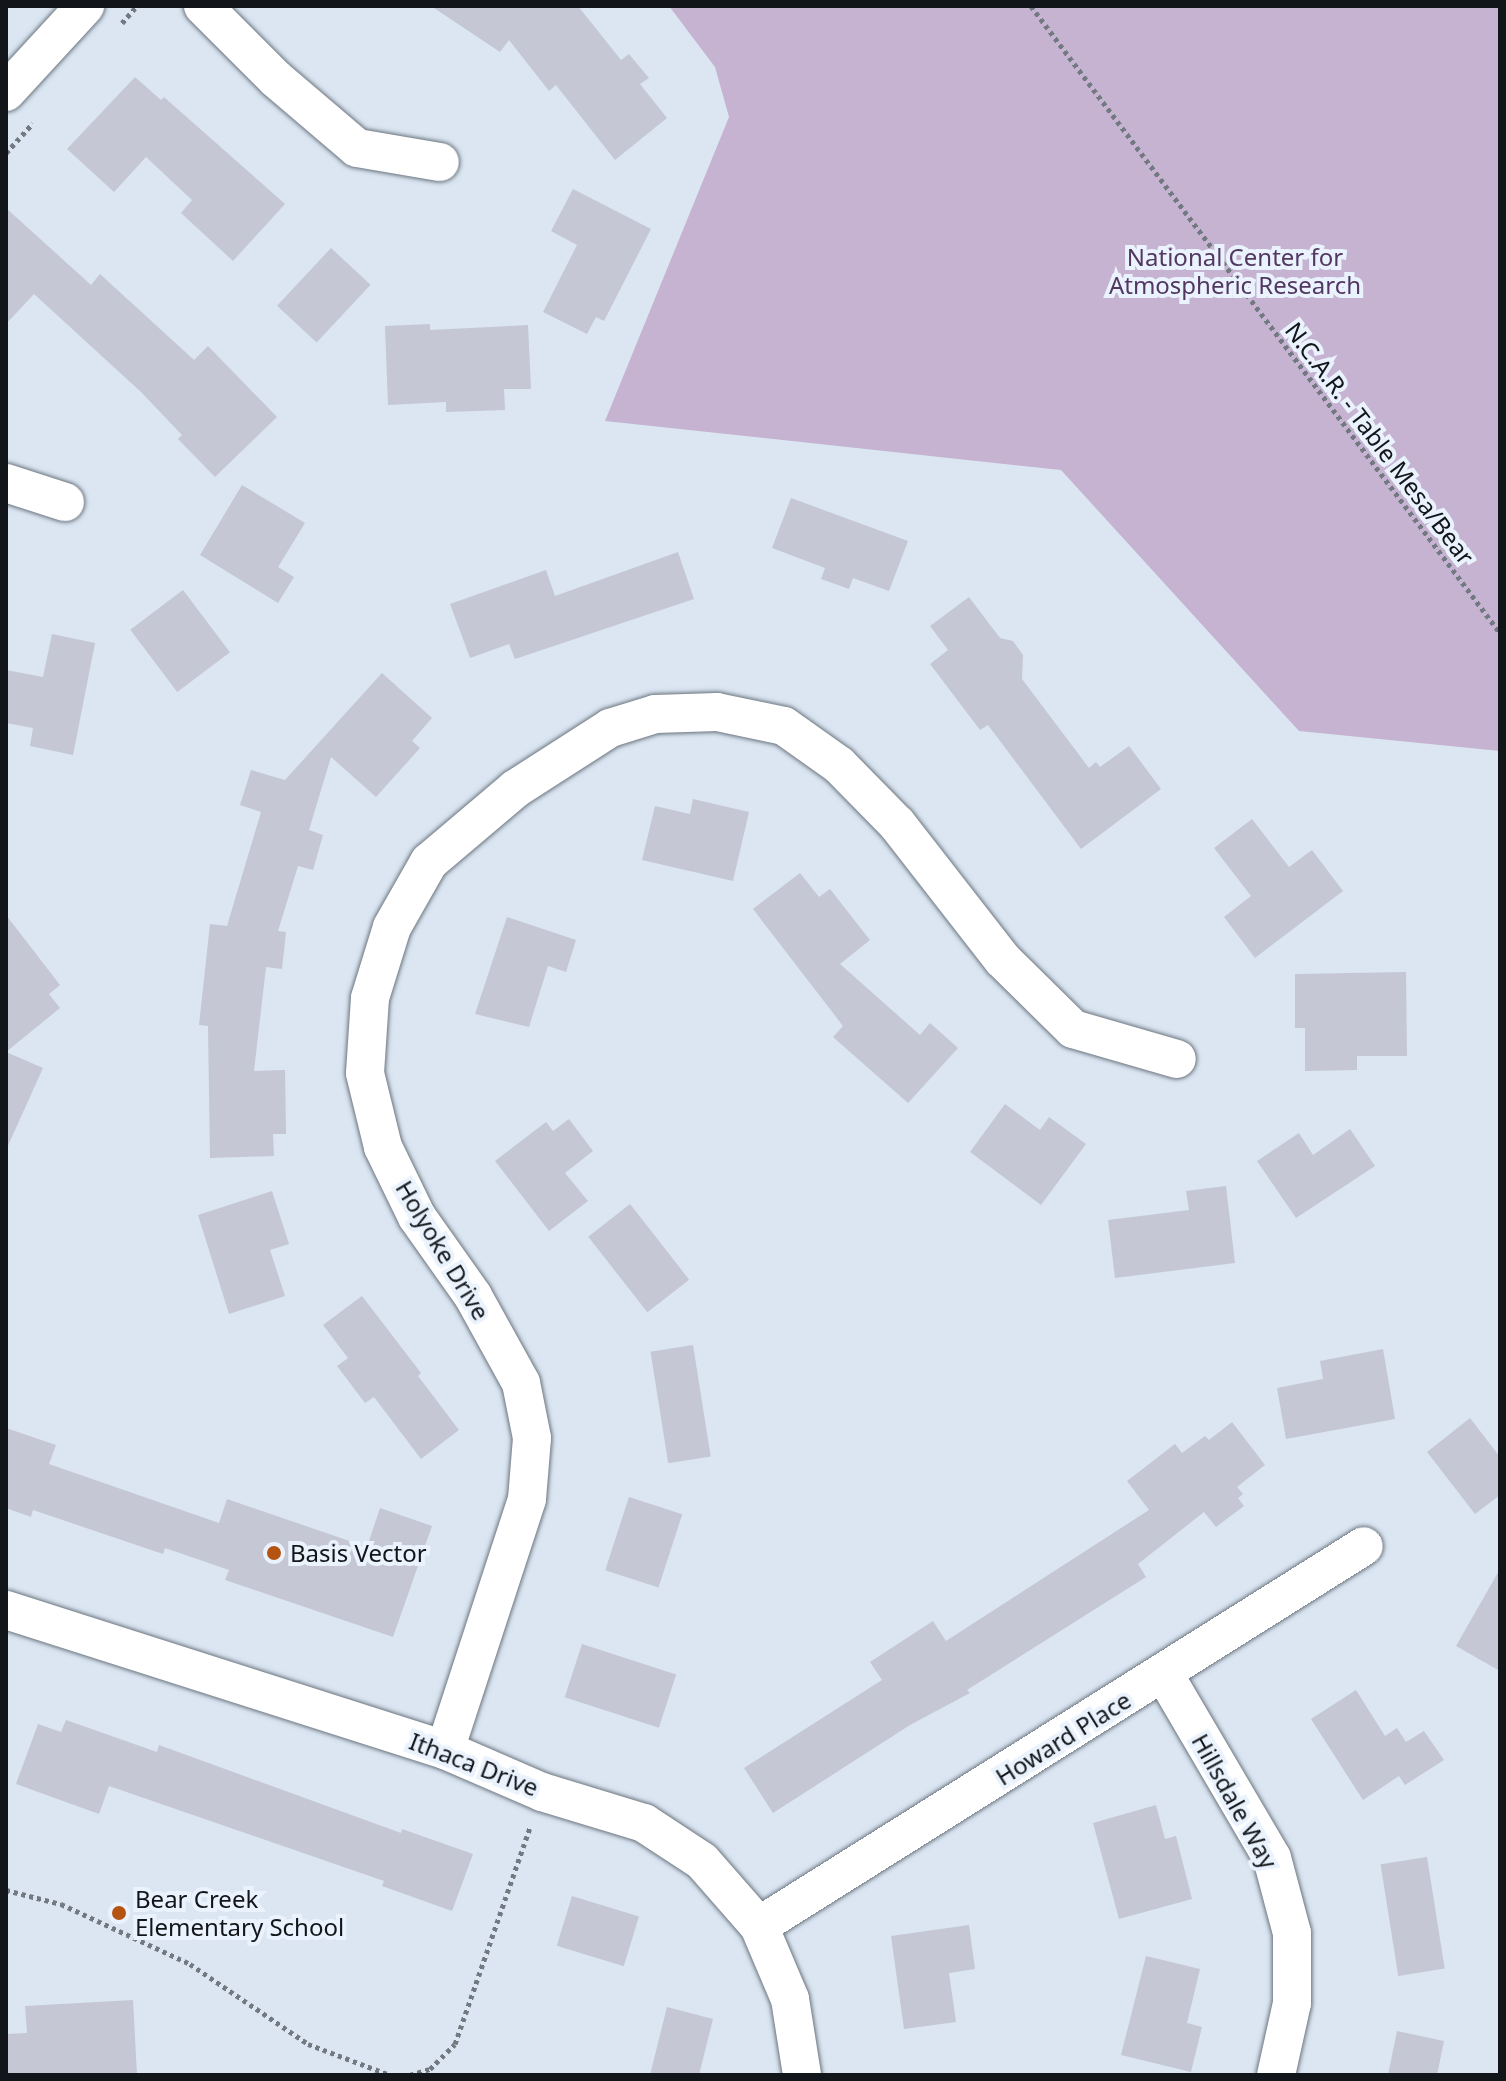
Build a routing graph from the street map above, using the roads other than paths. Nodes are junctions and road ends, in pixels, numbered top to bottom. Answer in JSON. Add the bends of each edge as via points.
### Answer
{"nodes":[{"id":1,"x":85,"y":6,"type":"edge"},
{"id":2,"x":203,"y":6,"type":"edge"},
{"id":3,"x":6,"y":92,"type":"edge"},
{"id":4,"x":440,"y":162,"type":"dead end"},
{"id":5,"x":6,"y":483,"type":"edge"},
{"id":6,"x":65,"y":502,"type":"dead end"},
{"id":7,"x":1177,"y":1059,"type":"dead end"},
{"id":8,"x":1364,"y":1546,"type":"dead end"},
{"id":9,"x":6,"y":1610,"type":"edge"},
{"id":10,"x":1164,"y":1674,"type":"junction"},
{"id":11,"x":445,"y":1750,"type":"junction"},
{"id":12,"x":759,"y":1926,"type":"junction"},
{"id":13,"x":802,"y":2075,"type":"edge"},
{"id":14,"x":1276,"y":2075,"type":"edge"}],
"edges":[{"from":1,"to":3,"type":"street"},
{"from":2,"to":4,"type":"street","via":[[276,79],[357,148]]},
{"from":5,"to":6,"type":"street"},
{"from":7,"to":11,"type":"street","name":"Holyoke Drive","via":[[1073,1029],[1003,960],[897,824],[839,765],[784,726],[717,712],[655,714],[610,728],[515,789],[429,862],[392,927],[370,998],[365,1073],[383,1147],[417,1217],[473,1296],[521,1383],[532,1438],[527,1499]]},
{"from":8,"to":10,"type":"street","name":"Howard Place"},
{"from":9,"to":11,"type":"street","name":"Ithaca Drive"},
{"from":10,"to":12,"type":"street","name":"Howard Place"},
{"from":10,"to":14,"type":"street","name":"Hillsdale Way","via":[[1272,1858],[1292,1933],[1292,2003]]},
{"from":11,"to":12,"type":"street","name":"Ithaca Drive","via":[[542,1792],[644,1823],[702,1861]]},
{"from":12,"to":13,"type":"street","name":"Ithaca Drive","via":[[790,1999]]}]}
